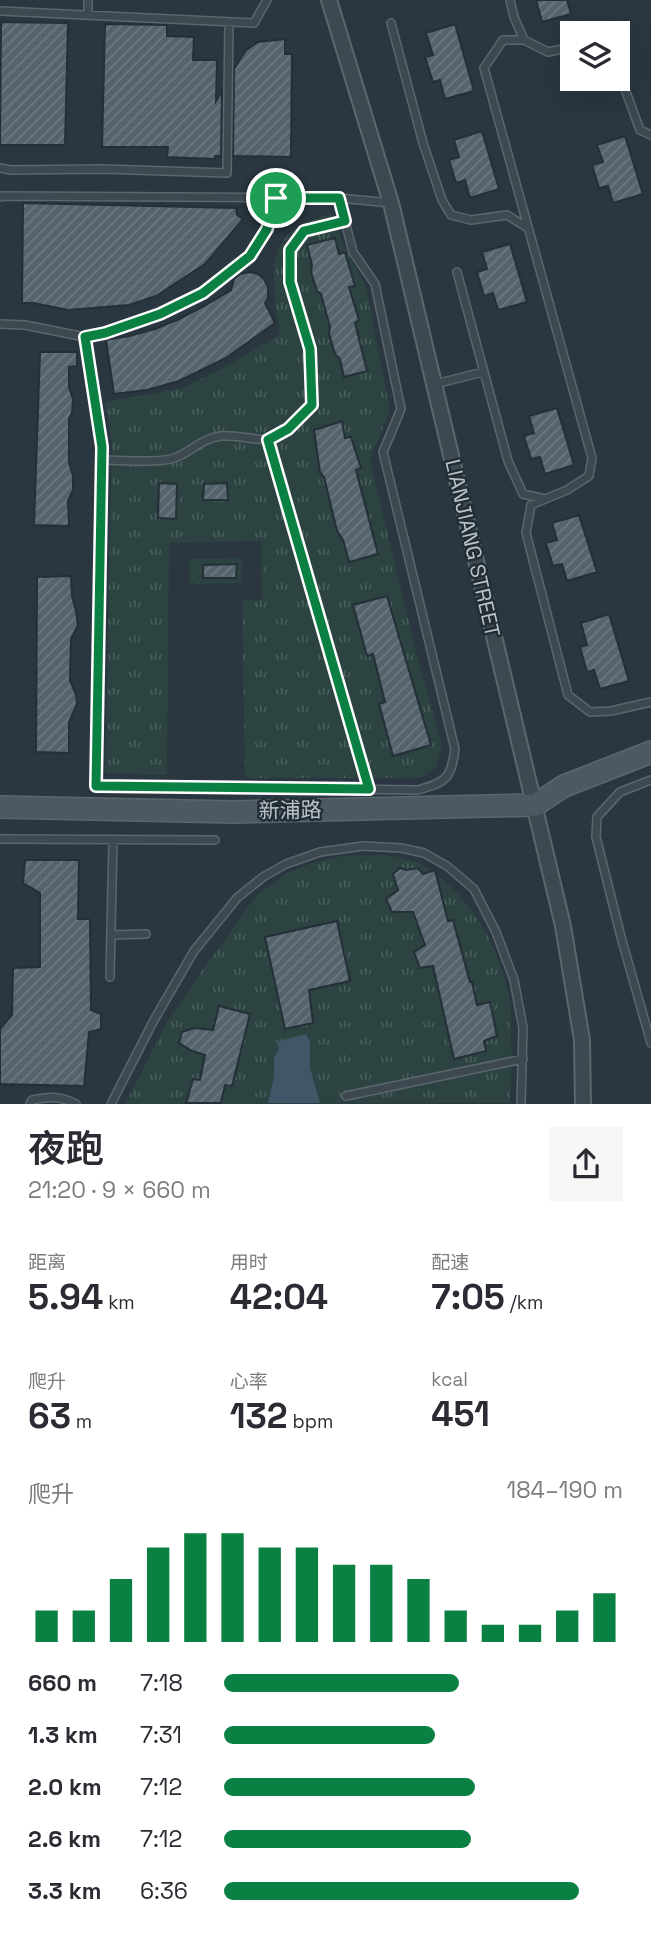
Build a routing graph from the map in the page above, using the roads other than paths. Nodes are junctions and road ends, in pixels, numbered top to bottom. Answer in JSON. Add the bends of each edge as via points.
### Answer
{"nodes":[{"id":1,"x":88,"y":0,"type":"edge"},
{"id":2,"x":267,"y":0,"type":"edge"},
{"id":3,"x":329,"y":0,"type":"edge"},
{"id":4,"x":510,"y":0,"type":"edge"},
{"id":5,"x":0,"y":11,"type":"edge"},
{"id":6,"x":88,"y":15,"type":"junction"},
{"id":7,"x":229,"y":22,"type":"junction"},
{"id":8,"x":391,"y":23,"type":"dead end"},
{"id":9,"x":524,"y":40,"type":"junction"},
{"id":10,"x":560,"y":50,"type":"edge"},
{"id":11,"x":626,"y":91,"type":"edge"},
{"id":12,"x":651,"y":135,"type":"edge"},
{"id":13,"x":0,"y":168,"type":"edge"},
{"id":14,"x":0,"y":197,"type":"edge"},
{"id":15,"x":276,"y":198,"type":"junction"},
{"id":16,"x":339,"y":198,"type":"junction"},
{"id":17,"x":391,"y":203,"type":"junction"},
{"id":18,"x":345,"y":221,"type":"junction"},
{"id":19,"x":528,"y":228,"type":"junction"},
{"id":20,"x":457,"y":272,"type":"dead end"},
{"id":21,"x":0,"y":324,"type":"edge"},
{"id":22,"x":85,"y":337,"type":"junction"},
{"id":23,"x":483,"y":372,"type":"junction"},
{"id":24,"x":434,"y":384,"type":"junction"},
{"id":25,"x":268,"y":440,"type":"junction"},
{"id":26,"x":101,"y":460,"type":"junction"},
{"id":27,"x":545,"y":499,"type":"junction"},
{"id":28,"x":651,"y":702,"type":"edge"},
{"id":29,"x":651,"y":752,"type":"edge"},
{"id":30,"x":651,"y":780,"type":"edge"},
{"id":31,"x":369,"y":789,"type":"junction"},
{"id":32,"x":535,"y":805,"type":"junction"},
{"id":33,"x":0,"y":807,"type":"edge"},
{"id":34,"x":0,"y":839,"type":"edge"},
{"id":35,"x":113,"y":839,"type":"junction"},
{"id":36,"x":215,"y":840,"type":"dead end"},
{"id":37,"x":146,"y":934,"type":"dead end"},
{"id":38,"x":111,"y":935,"type":"junction"},
{"id":39,"x":110,"y":977,"type":"dead end"},
{"id":40,"x":651,"y":1043,"type":"edge"},
{"id":41,"x":523,"y":1059,"type":"junction"},
{"id":42,"x":346,"y":1096,"type":"dead end"},
{"id":43,"x":30,"y":1104,"type":"edge"},
{"id":44,"x":76,"y":1104,"type":"edge"},
{"id":45,"x":111,"y":1104,"type":"edge"},
{"id":46,"x":521,"y":1104,"type":"edge"},
{"id":47,"x":583,"y":1104,"type":"edge"}],
"edges":[{"from":1,"to":6,"type":"lane"},
{"from":2,"to":7,"type":"lane","via":[[254,23]]},
{"from":3,"to":17,"type":"street","name":"LIANJIANG STREET"},
{"from":4,"to":9,"type":"lane"},
{"from":5,"to":6,"type":"lane"},
{"from":6,"to":7,"type":"lane"},
{"from":7,"to":13,"type":"lane","via":[[227,173]]},
{"from":8,"to":19,"type":"lane","via":[[423,143],[451,215],[471,220],[507,215]]},
{"from":9,"to":10,"type":"lane","via":[[548,52]]},
{"from":9,"to":19,"type":"lane","via":[[503,40],[484,68]]},
{"from":11,"to":12,"type":"lane","via":[[640,130]]},
{"from":14,"to":15,"type":"lane"},
{"from":15,"to":16,"type":"lane"},
{"from":15,"to":22,"type":"lane","via":[[267,229],[250,256],[203,293],[160,314]]},
{"from":16,"to":17,"type":"lane"},
{"from":16,"to":18,"type":"lane"},
{"from":17,"to":24,"type":"street","name":"LIANJIANG STREET"},
{"from":18,"to":25,"type":"lane","via":[[304,231],[290,250],[290,282],[310,349],[312,405],[288,429]]},
{"from":18,"to":31,"type":"lane","via":[[354,252],[375,284],[401,409],[383,452],[454,749],[452,770],[439,784],[418,790]]},
{"from":19,"to":27,"type":"lane","via":[[593,458],[589,476]]},
{"from":20,"to":23,"type":"lane"},
{"from":21,"to":22,"type":"lane","via":[[25,324]]},
{"from":22,"to":26,"type":"lane"},
{"from":23,"to":24,"type":"lane"},
{"from":23,"to":27,"type":"lane","via":[[508,461],[523,494]]},
{"from":24,"to":32,"type":"street","name":"LIANJIANG STREET"},
{"from":25,"to":26,"type":"lane","via":[[220,436],[176,457]]},
{"from":25,"to":31,"type":"lane"},
{"from":26,"to":31,"type":"lane","via":[[96,786]]},
{"from":27,"to":28,"type":"lane","via":[[531,505],[526,533],[568,695],[590,712]]},
{"from":29,"to":32,"type":"street","via":[[564,786]]},
{"from":30,"to":40,"type":"lane","via":[[620,792],[597,817],[596,837]]},
{"from":32,"to":33,"type":"street","name":"新浦路","via":[[233,812]]},
{"from":32,"to":47,"type":"street","name":"LIANJIANG STREET","via":[[564,926],[582,1040]]},
{"from":34,"to":35,"type":"lane"},
{"from":35,"to":36,"type":"lane"},
{"from":35,"to":38,"type":"lane"},
{"from":37,"to":38,"type":"lane"},
{"from":38,"to":39,"type":"lane"},
{"from":41,"to":42,"type":"lane"},
{"from":41,"to":45,"type":"lane","via":[[523,1028],[514,980],[474,889],[424,853],[362,846],[320,852],[286,864],[237,898],[194,951]]},
{"from":41,"to":46,"type":"lane"},
{"from":43,"to":44,"type":"lane","via":[[46,1096]]}]}
